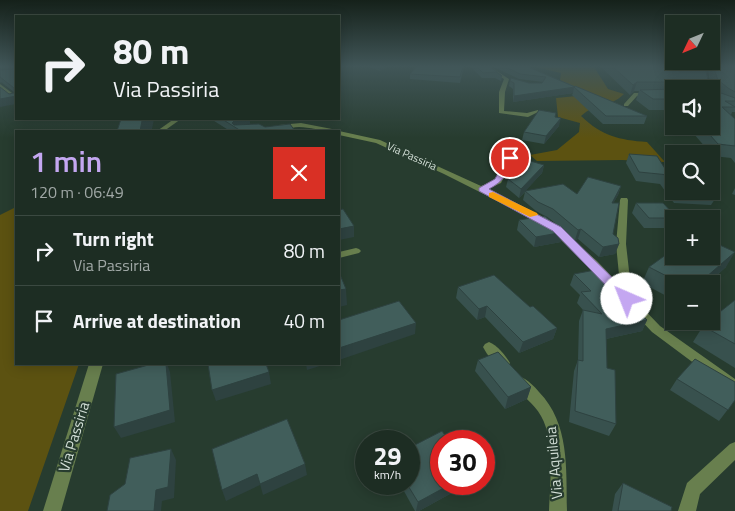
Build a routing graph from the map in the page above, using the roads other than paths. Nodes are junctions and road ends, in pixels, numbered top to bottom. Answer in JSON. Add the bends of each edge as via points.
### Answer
{"nodes":[{"id":1,"x":5,"y":90,"type":"edge"},
{"id":2,"x":503,"y":90,"type":"edge"},
{"id":3,"x":665,"y":96,"type":"edge"},
{"id":4,"x":15,"y":98,"type":"edge"},
{"id":5,"x":626,"y":104,"type":"dead end"},
{"id":6,"x":536,"y":111,"type":"edge"},
{"id":7,"x":176,"y":120,"type":"edge"},
{"id":8,"x":297,"y":120,"type":"edge"},
{"id":9,"x":301,"y":125,"type":"junction"},
{"id":10,"x":273,"y":128,"type":"edge"},
{"id":11,"x":162,"y":130,"type":"edge"},
{"id":12,"x":327,"y":130,"type":"edge"},
{"id":13,"x":340,"y":132,"type":"edge"},
{"id":14,"x":525,"y":147,"type":"dead end"},
{"id":15,"x":482,"y":190,"type":"junction"},
{"id":16,"x":624,"y":200,"type":"dead end"},
{"id":17,"x":356,"y":251,"type":"dead end"},
{"id":18,"x":340,"y":255,"type":"edge"},
{"id":19,"x":627,"y":299,"type":"junction"},
{"id":20,"x":489,"y":347,"type":"dead end"},
{"id":21,"x":96,"y":365,"type":"edge"},
{"id":22,"x":735,"y":386,"type":"edge"},
{"id":23,"x":735,"y":449,"type":"edge"},
{"id":24,"x":52,"y":511,"type":"edge"},
{"id":25,"x":558,"y":511,"type":"edge"},
{"id":26,"x":687,"y":511,"type":"edge"}],
"edges":[{"from":1,"to":4,"type":"street"},
{"from":2,"to":6,"type":"street","via":[[501,112],[528,115]]},
{"from":3,"to":5,"type":"street","via":[[636,94]]},
{"from":7,"to":11,"type":"street"},
{"from":8,"to":9,"type":"street"},
{"from":9,"to":10,"type":"street"},
{"from":9,"to":12,"type":"street"},
{"from":13,"to":15,"type":"street","name":"Via Passiria","via":[[378,141]]},
{"from":14,"to":15,"type":"street","via":[[510,158],[498,181]]},
{"from":15,"to":19,"type":"street","name":"Via Passiria","via":[[557,229]]},
{"from":16,"to":19,"type":"street","via":[[621,244]]},
{"from":17,"to":18,"type":"street"},
{"from":19,"to":22,"type":"street","name":"Via Passiria","via":[[656,329]]},
{"from":20,"to":25,"type":"street","name":"Via Aquileia","via":[[545,410],[552,423]]},
{"from":21,"to":24,"type":"street","name":"Via Passiria"},
{"from":23,"to":26,"type":"street","via":[[693,490]]}]}
